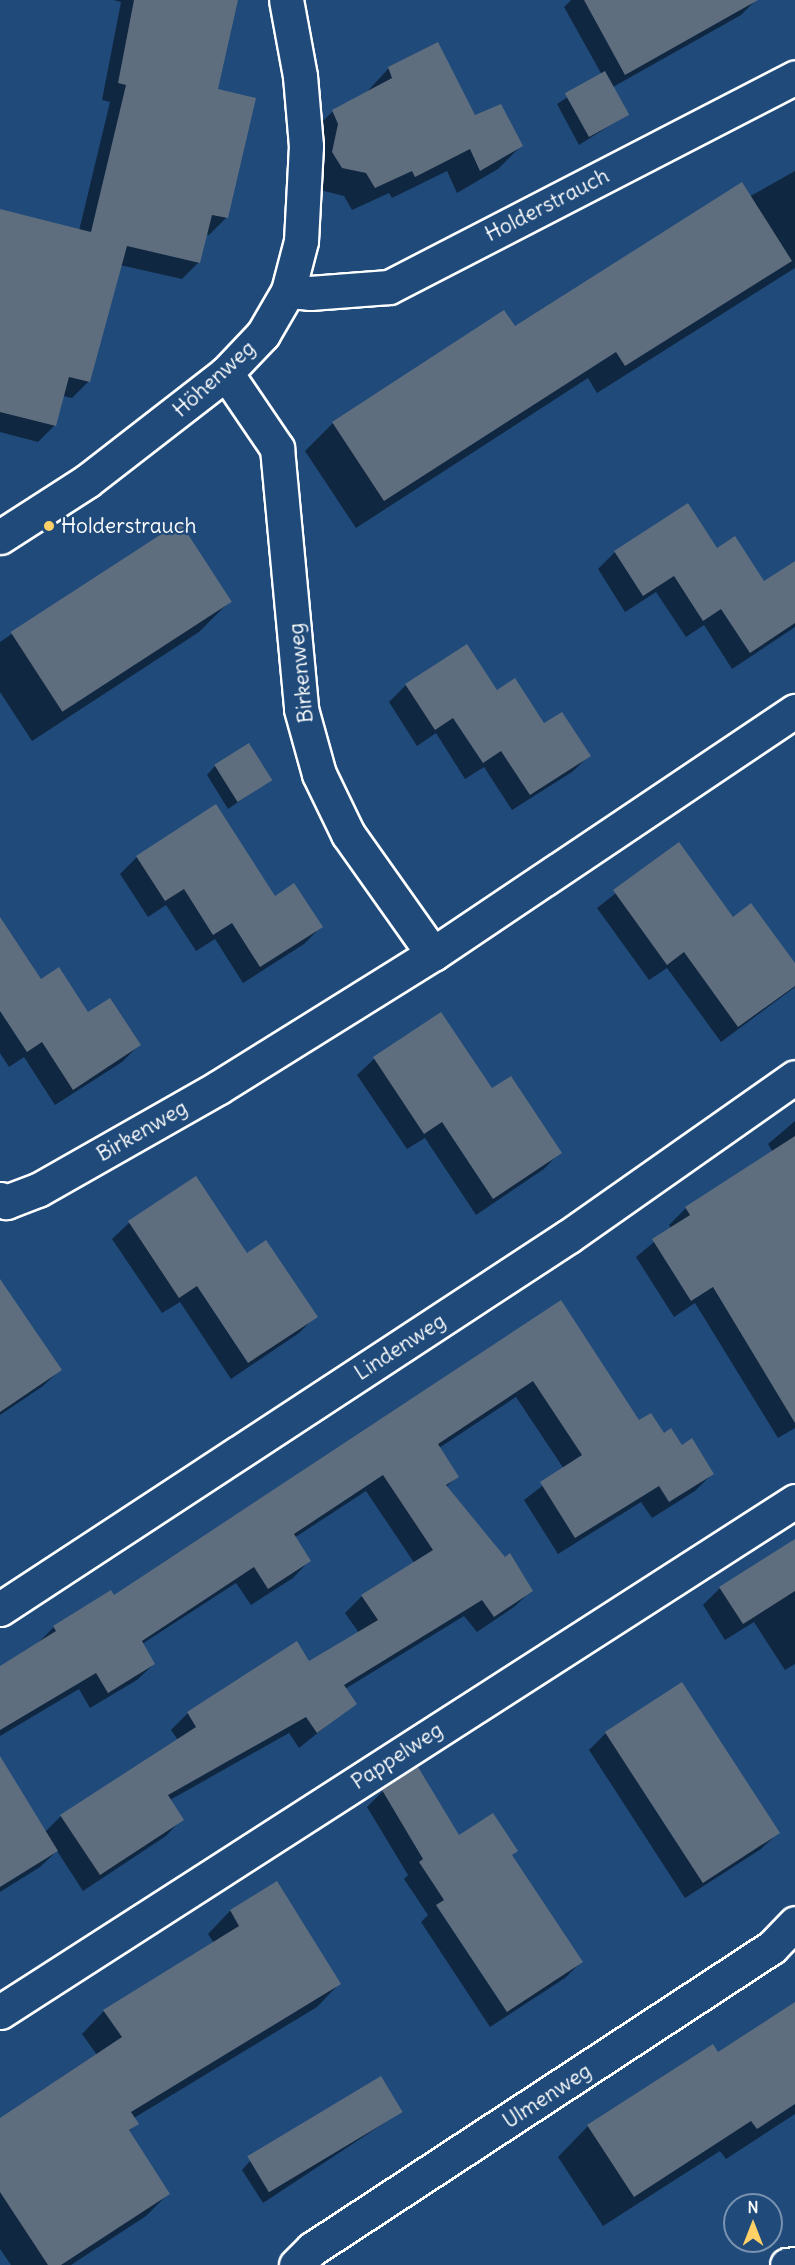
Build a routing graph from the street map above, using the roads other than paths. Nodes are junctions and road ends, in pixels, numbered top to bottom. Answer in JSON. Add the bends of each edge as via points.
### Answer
{"nodes":[{"id":1,"x":286,"y":0,"type":"edge"},
{"id":2,"x":795,"y":77,"type":"edge"},
{"id":3,"x":288,"y":291,"type":"junction"},
{"id":4,"x":226,"y":373,"type":"junction"},
{"id":5,"x":0,"y":537,"type":"edge"},
{"id":6,"x":795,"y":711,"type":"edge"},
{"id":7,"x":433,"y":954,"type":"junction"},
{"id":8,"x":795,"y":1077,"type":"edge"},
{"id":9,"x":0,"y":1199,"type":"edge"},
{"id":10,"x":795,"y":1501,"type":"edge"},
{"id":11,"x":0,"y":1609,"type":"edge"},
{"id":12,"x":795,"y":1923,"type":"edge"},
{"id":13,"x":0,"y":2012,"type":"edge"},
{"id":14,"x":795,"y":2264,"type":"edge"},
{"id":15,"x":296,"y":2265,"type":"edge"},
{"id":16,"x":787,"y":2265,"type":"edge"}],
"edges":[{"from":1,"to":3,"type":"street","name":"Höhenweg","via":[[300,76],[306,146],[301,241]]},
{"from":2,"to":3,"type":"street","name":"Holderstrauch","via":[[389,287],[310,294]]},
{"from":3,"to":4,"type":"street","name":"Höhenweg","via":[[263,334]]},
{"from":4,"to":5,"type":"street","name":"Höhenweg","via":[[87,481]]},
{"from":4,"to":7,"type":"street","name":"Birkenweg","via":[[277,448],[301,709],[319,774],[348,834]]},
{"from":6,"to":7,"type":"street","name":"Birkenweg"},
{"from":7,"to":9,"type":"street","name":"Birkenweg","via":[[219,1087],[38,1190],[6,1202]]},
{"from":8,"to":11,"type":"street","name":"Lindenweg","via":[[569,1236]]},
{"from":10,"to":13,"type":"street","name":"Pappelweg"},
{"from":12,"to":15,"type":"street","name":"Ulmenweg","via":[[772,1947],[312,2249]]},
{"from":14,"to":16,"type":"street"}]}
